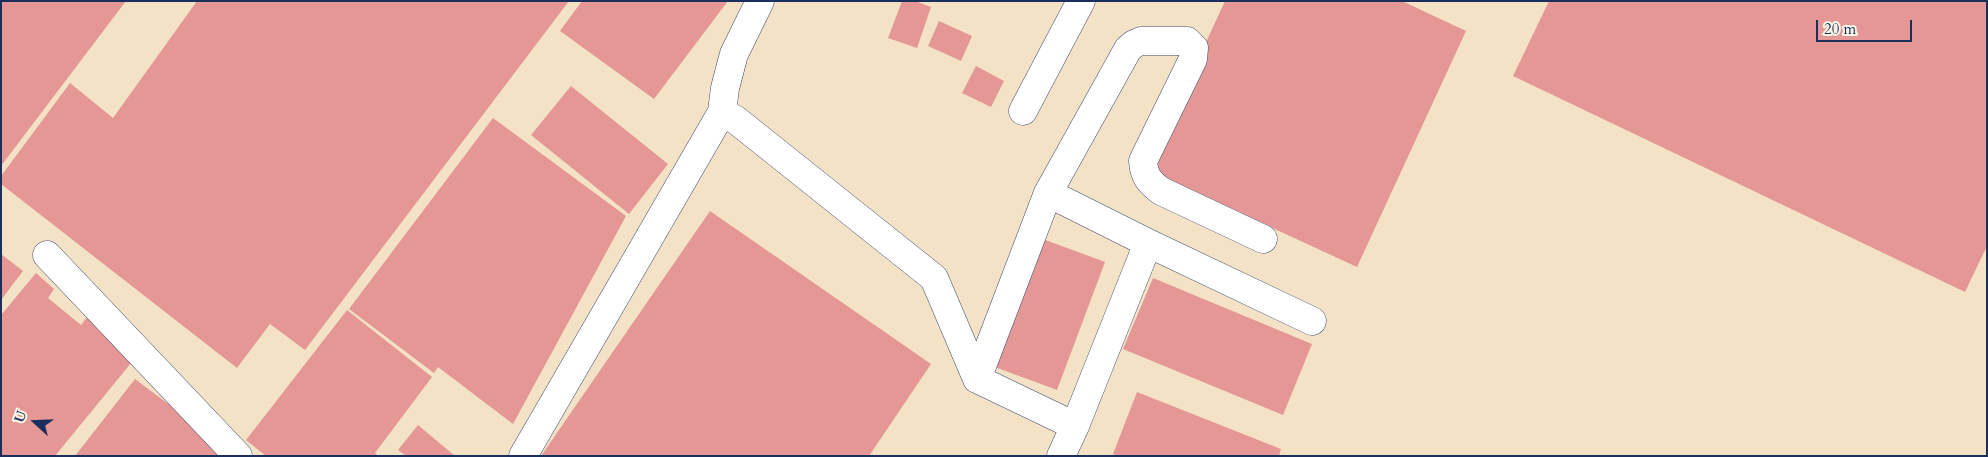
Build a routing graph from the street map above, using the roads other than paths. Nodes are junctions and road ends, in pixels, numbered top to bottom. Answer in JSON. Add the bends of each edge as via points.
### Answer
{"nodes":[{"id":1,"x":760,"y":1,"type":"edge"},
{"id":2,"x":1081,"y":1,"type":"edge"},
{"id":3,"x":1023,"y":111,"type":"dead end"},
{"id":4,"x":722,"y":112,"type":"junction"},
{"id":5,"x":1048,"y":194,"type":"junction"},
{"id":6,"x":1263,"y":239,"type":"dead end"},
{"id":7,"x":1148,"y":244,"type":"junction"},
{"id":8,"x":47,"y":255,"type":"dead end"},
{"id":9,"x":1312,"y":321,"type":"dead end"},
{"id":10,"x":977,"y":379,"type":"junction"},
{"id":11,"x":1075,"y":426,"type":"junction"},
{"id":12,"x":238,"y":456,"type":"edge"},
{"id":13,"x":522,"y":456,"type":"edge"},
{"id":14,"x":1060,"y":456,"type":"edge"}],
"edges":[{"from":1,"to":4,"type":"street","via":[[734,54]]},
{"from":2,"to":3,"type":"street"},
{"from":4,"to":10,"type":"street","via":[[934,278]]},
{"from":4,"to":13,"type":"street"},
{"from":5,"to":6,"type":"street","via":[[1128,49],[1141,41],[1188,41],[1194,48],[1193,59],[1143,161],[1144,173],[1149,182],[1161,191]]},
{"from":5,"to":7,"type":"street"},
{"from":5,"to":10,"type":"street"},
{"from":7,"to":9,"type":"street"},
{"from":7,"to":11,"type":"street"},
{"from":8,"to":12,"type":"street"},
{"from":10,"to":11,"type":"street"},
{"from":11,"to":14,"type":"street"}]}
